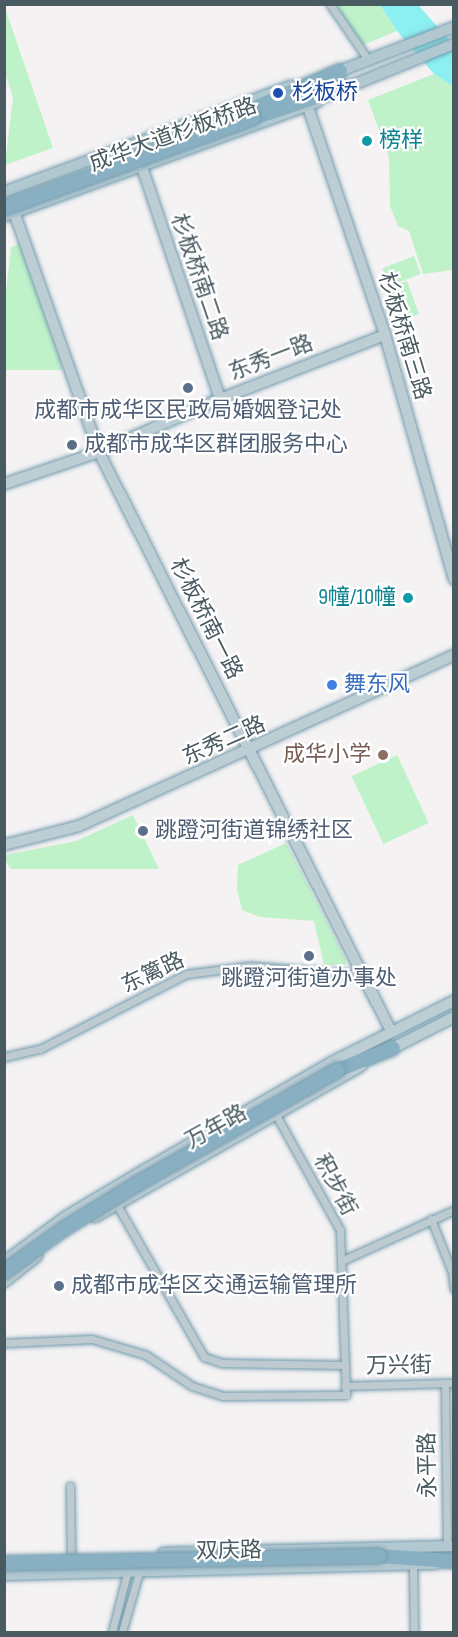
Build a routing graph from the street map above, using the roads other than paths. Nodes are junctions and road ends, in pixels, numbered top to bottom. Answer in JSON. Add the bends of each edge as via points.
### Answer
{"nodes":[{"id":1,"x":330,"y":4,"type":"edge"},
{"id":2,"x":453,"y":27,"type":"edge"},
{"id":3,"x":453,"y":44,"type":"edge"},
{"id":4,"x":369,"y":61,"type":"junction"},
{"id":5,"x":340,"y":71,"type":"junction"},
{"id":6,"x":346,"y":87,"type":"junction"},
{"id":7,"x":308,"y":107,"type":"junction"},
{"id":8,"x":252,"y":114,"type":"junction"},
{"id":9,"x":141,"y":167,"type":"junction"},
{"id":10,"x":4,"y":192,"type":"edge"},
{"id":11,"x":4,"y":199,"type":"edge"},
{"id":12,"x":8,"y":212,"type":"edge"},
{"id":13,"x":385,"y":335,"type":"junction"},
{"id":14,"x":220,"y":399,"type":"junction"},
{"id":15,"x":99,"y":453,"type":"junction"},
{"id":16,"x":4,"y":484,"type":"edge"},
{"id":17,"x":453,"y":579,"type":"edge"},
{"id":18,"x":453,"y":655,"type":"edge"},
{"id":19,"x":251,"y":751,"type":"junction"},
{"id":20,"x":4,"y":845,"type":"edge"},
{"id":21,"x":363,"y":975,"type":"junction"},
{"id":22,"x":453,"y":1001,"type":"edge"},
{"id":23,"x":453,"y":1017,"type":"edge"},
{"id":24,"x":391,"y":1031,"type":"junction"},
{"id":25,"x":393,"y":1048,"type":"junction"},
{"id":26,"x":4,"y":1057,"type":"edge"},
{"id":27,"x":276,"y":1115,"type":"junction"},
{"id":28,"x":146,"y":1169,"type":"junction"},
{"id":29,"x":155,"y":1183,"type":"junction"},
{"id":30,"x":117,"y":1204,"type":"junction"},
{"id":31,"x":453,"y":1210,"type":"edge"},
{"id":32,"x":431,"y":1219,"type":"junction"},
{"id":33,"x":341,"y":1261,"type":"junction"},
{"id":34,"x":4,"y":1262,"type":"edge"},
{"id":35,"x":4,"y":1272,"type":"edge"},
{"id":36,"x":4,"y":1282,"type":"edge"},
{"id":37,"x":453,"y":1289,"type":"edge"},
{"id":38,"x":4,"y":1343,"type":"edge"},
{"id":39,"x":345,"y":1365,"type":"junction"},
{"id":40,"x":444,"y":1383,"type":"junction"},
{"id":41,"x":453,"y":1383,"type":"edge"},
{"id":42,"x":345,"y":1386,"type":"junction"},
{"id":43,"x":70,"y":1486,"type":"dead end"},
{"id":44,"x":450,"y":1546,"type":"edge"},
{"id":45,"x":134,"y":1554,"type":"junction"},
{"id":46,"x":71,"y":1556,"type":"junction"},
{"id":47,"x":4,"y":1558,"type":"edge"},
{"id":48,"x":453,"y":1562,"type":"edge"},
{"id":49,"x":4,"y":1563,"type":"edge"},
{"id":50,"x":412,"y":1567,"type":"junction"},
{"id":51,"x":134,"y":1572,"type":"junction"},
{"id":52,"x":4,"y":1575,"type":"edge"},
{"id":53,"x":112,"y":1632,"type":"edge"},
{"id":54,"x":122,"y":1632,"type":"edge"},
{"id":55,"x":414,"y":1632,"type":"edge"}],
"edges":[{"from":1,"to":4,"type":"street"},
{"from":2,"to":4,"type":"main road","name":"成华大道杉板桥路"},
{"from":3,"to":6,"type":"main road","name":"成华大道杉板桥路"},
{"from":4,"to":5,"type":"main road","name":"成华大道杉板桥路"},
{"from":5,"to":8,"type":"highway"},
{"from":5,"to":10,"type":"main road","name":"成华大道杉板桥路","via":[[300,82]]},
{"from":6,"to":7,"type":"main road","name":"成华大道杉板桥路"},
{"from":6,"to":8,"type":"highway"},
{"from":7,"to":9,"type":"main road","name":"成华大道杉板桥路"},
{"from":7,"to":13,"type":"street","name":"杉板桥南三路"},
{"from":8,"to":11,"type":"highway"},
{"from":8,"to":12,"type":"highway","bridge":true},
{"from":9,"to":12,"type":"main road","name":"成华大道杉板桥路"},
{"from":9,"to":14,"type":"street","name":"杉板桥南二路"},
{"from":12,"to":15,"type":"street","name":"杉板桥南一路"},
{"from":13,"to":14,"type":"street","name":"东秀一路"},
{"from":13,"to":17,"type":"street","name":"杉板桥南三路"},
{"from":14,"to":15,"type":"street","name":"东秀一路"},
{"from":15,"to":16,"type":"street","name":"东秀一路"},
{"from":15,"to":19,"type":"street","name":"杉板桥南一路"},
{"from":18,"to":19,"type":"street","name":"东秀二路"},
{"from":19,"to":20,"type":"street","name":"东秀二路","via":[[80,826]]},
{"from":19,"to":21,"type":"street","name":"杉板桥南一路"},
{"from":21,"to":24,"type":"street","name":"杉板桥南一路"},
{"from":21,"to":26,"type":"street","name":"东篱路","via":[[250,966],[186,974],[40,1049]]},
{"from":22,"to":24,"type":"street","name":"万年路"},
{"from":23,"to":25,"type":"street","name":"万年路"},
{"from":24,"to":28,"type":"street","name":"万年路"},
{"from":25,"to":27,"type":"street","name":"万年路"},
{"from":25,"to":35,"type":"highway","bridge":true,"via":[[338,1070],[137,1184]]},
{"from":27,"to":29,"type":"street","name":"万年路"},
{"from":27,"to":33,"type":"street","name":"积步街","via":[[340,1230]]},
{"from":28,"to":29,"type":"street","via":[[141,1181]]},
{"from":28,"to":34,"type":"street","name":"万年路","via":[[65,1217]]},
{"from":29,"to":30,"type":"street","name":"万年路"},
{"from":30,"to":36,"type":"street","name":"万年路","via":[[72,1231]]},
{"from":30,"to":39,"type":"street","via":[[204,1357],[222,1363]]},
{"from":31,"to":32,"type":"street"},
{"from":32,"to":33,"type":"street"},
{"from":32,"to":37,"type":"street","via":[[452,1272]]},
{"from":33,"to":39,"type":"street","name":"积步街"},
{"from":38,"to":42,"type":"street","via":[[92,1339],[146,1355],[192,1386],[222,1396],[346,1395]]},
{"from":39,"to":42,"type":"street","name":"积步街"},
{"from":40,"to":41,"type":"street","name":"万兴街"},
{"from":40,"to":42,"type":"street","name":"万兴街"},
{"from":40,"to":44,"type":"street","name":"永平路"},
{"from":43,"to":46,"type":"street"},
{"from":44,"to":45,"type":"main road","name":"双庆路"},
{"from":45,"to":46,"type":"main road","name":"双庆路"},
{"from":45,"to":51,"type":"street"},
{"from":45,"to":51,"type":"street"},
{"from":46,"to":47,"type":"main road","name":"双庆路"},
{"from":48,"to":49,"type":"highway","bridge":true,"via":[[379,1556]]},
{"from":48,"to":50,"type":"main road","name":"双庆路"},
{"from":50,"to":51,"type":"main road","name":"双庆路"},
{"from":50,"to":55,"type":"street"},
{"from":51,"to":52,"type":"main road","name":"双庆路"},
{"from":51,"to":53,"type":"street"},
{"from":51,"to":54,"type":"street"}]}
